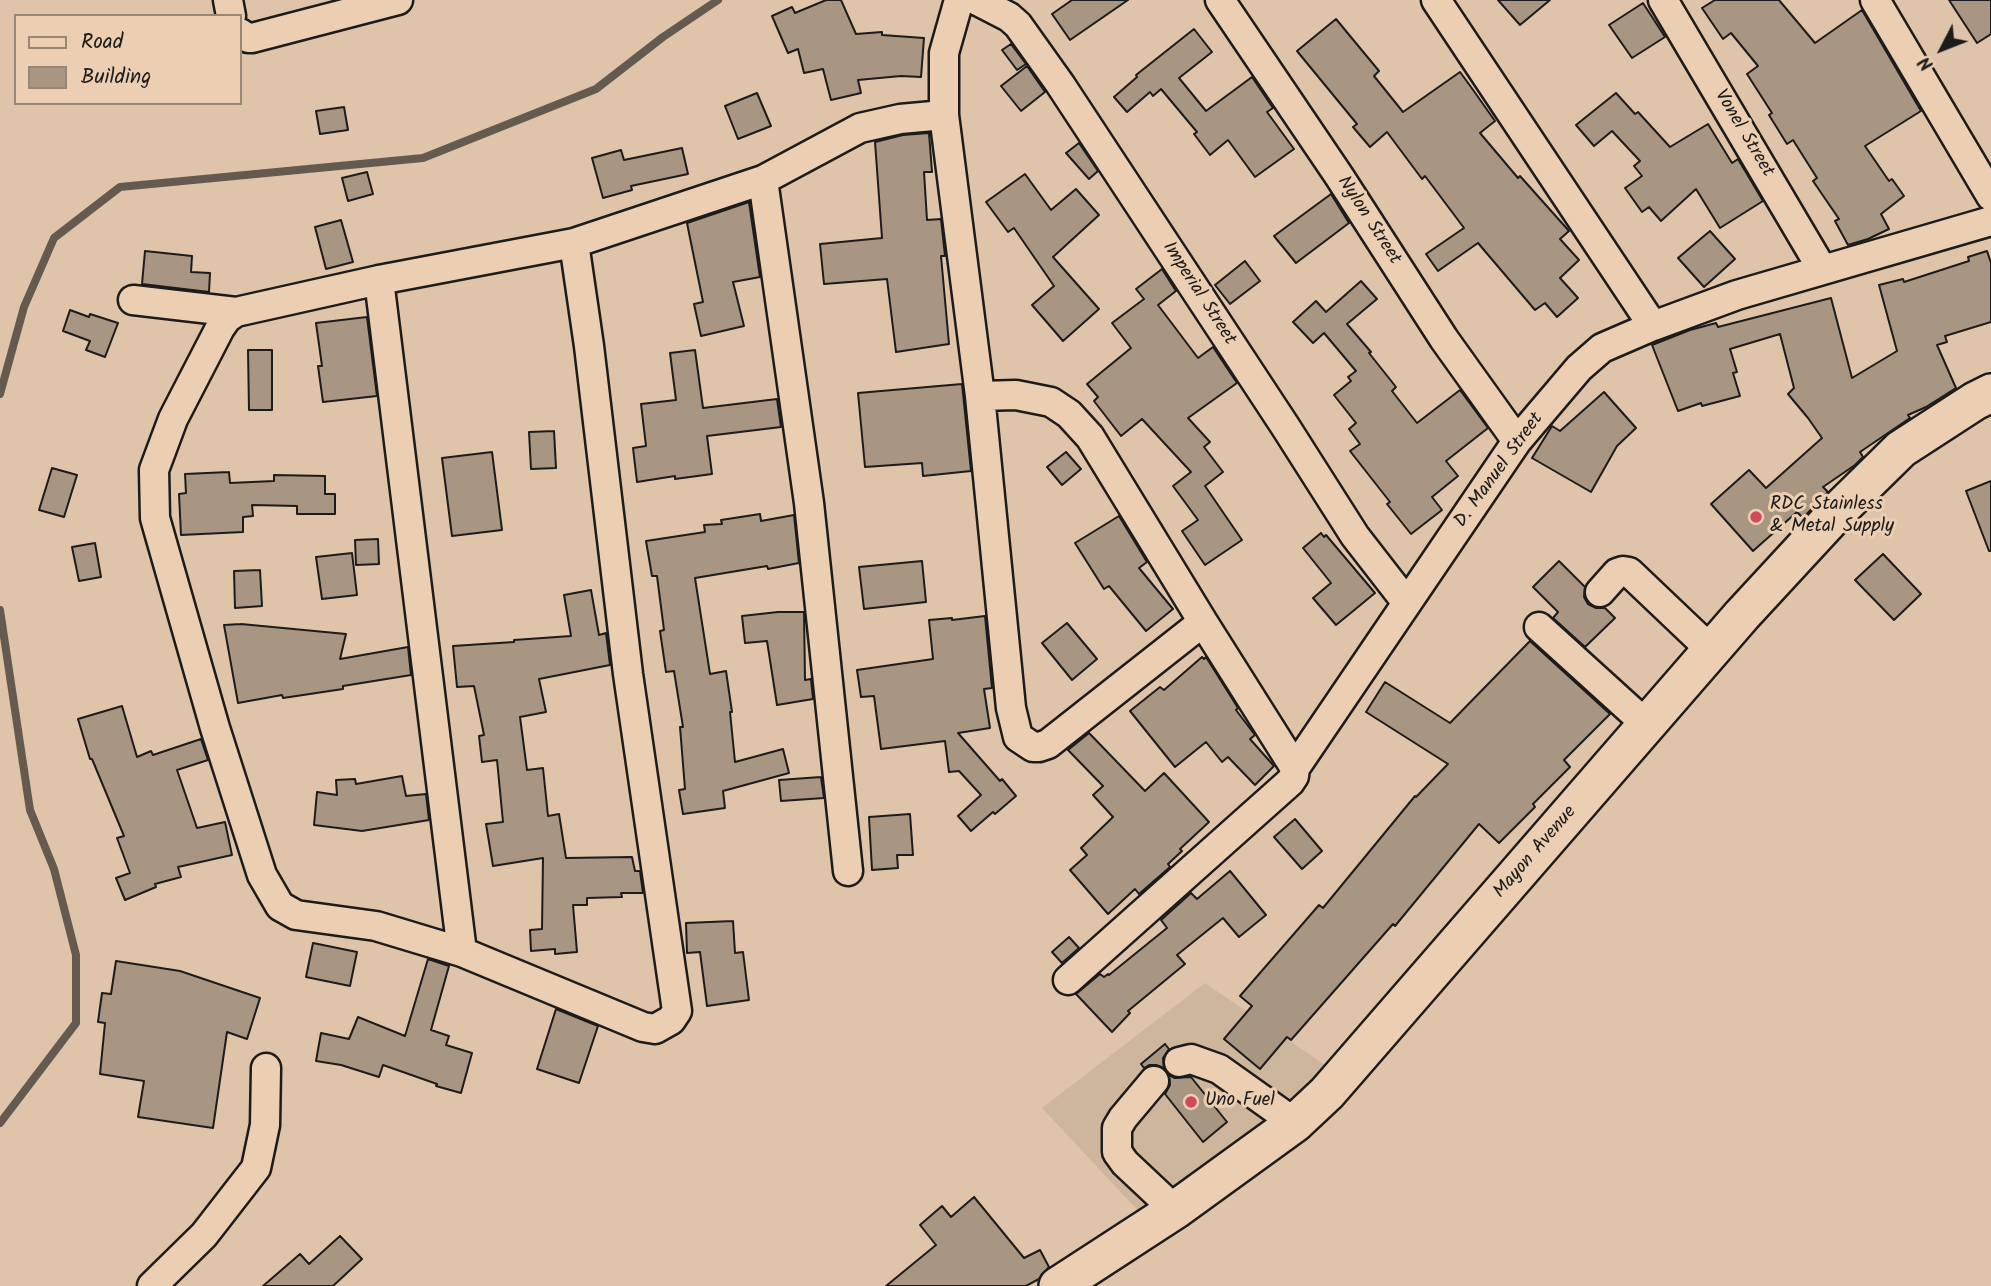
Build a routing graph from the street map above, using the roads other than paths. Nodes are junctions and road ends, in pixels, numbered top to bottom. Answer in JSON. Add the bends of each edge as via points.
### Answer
{"nodes":[{"id":1,"x":398,"y":0,"type":"edge"},
{"id":2,"x":959,"y":0,"type":"edge"},
{"id":3,"x":976,"y":0,"type":"edge"},
{"id":4,"x":1220,"y":0,"type":"edge"},
{"id":5,"x":1436,"y":0,"type":"edge"},
{"id":6,"x":1663,"y":0,"type":"edge"},
{"id":7,"x":1875,"y":0,"type":"edge"},
{"id":8,"x":242,"y":34,"type":"edge"},
{"id":9,"x":944,"y":114,"type":"junction"},
{"id":10,"x":762,"y":180,"type":"junction"},
{"id":11,"x":1991,"y":196,"type":"edge"},
{"id":12,"x":1991,"y":221,"type":"edge"},
{"id":13,"x":574,"y":243,"type":"junction"},
{"id":14,"x":1822,"y":268,"type":"junction"},
{"id":15,"x":379,"y":280,"type":"junction"},
{"id":16,"x":133,"y":300,"type":"dead end"},
{"id":17,"x":236,"y":312,"type":"junction"},
{"id":18,"x":1653,"y":326,"type":"junction"},
{"id":19,"x":1991,"y":393,"type":"edge"},
{"id":20,"x":980,"y":396,"type":"junction"},
{"id":21,"x":1517,"y":441,"type":"junction"},
{"id":22,"x":1600,"y":592,"type":"dead end"},
{"id":23,"x":1407,"y":603,"type":"junction"},
{"id":24,"x":1203,"y":622,"type":"junction"},
{"id":25,"x":1539,"y":626,"type":"dead end"},
{"id":26,"x":1711,"y":650,"type":"junction"},
{"id":27,"x":1647,"y":725,"type":"junction"},
{"id":28,"x":1295,"y":768,"type":"junction"},
{"id":29,"x":848,"y":871,"type":"dead end"},
{"id":30,"x":462,"y":952,"type":"junction"},
{"id":31,"x":1068,"y":980,"type":"dead end"},
{"id":32,"x":1179,"y":1062,"type":"dead end"},
{"id":33,"x":266,"y":1068,"type":"dead end"},
{"id":34,"x":1154,"y":1081,"type":"dead end"},
{"id":35,"x":1295,"y":1123,"type":"junction"},
{"id":36,"x":1175,"y":1210,"type":"junction"},
{"id":37,"x":152,"y":1286,"type":"edge"},
{"id":38,"x":1058,"y":1286,"type":"edge"}],
"edges":[{"from":1,"to":8,"type":"street","via":[[252,38]]},
{"from":2,"to":9,"type":"street","via":[[944,53]]},
{"from":3,"to":23,"type":"street","name":"Imperial Street","via":[[1018,25],[1343,518]]},
{"from":4,"to":21,"type":"street","name":"Nylon Street","via":[[1444,339]]},
{"from":5,"to":18,"type":"street"},
{"from":6,"to":14,"type":"street","name":"Vonel Street"},
{"from":7,"to":11,"type":"street"},
{"from":9,"to":10,"type":"street","via":[[860,128]]},
{"from":9,"to":20,"type":"street"},
{"from":10,"to":13,"type":"street"},
{"from":10,"to":29,"type":"street","via":[[809,503]]},
{"from":12,"to":14,"type":"street","name":"D. Manuel Street"},
{"from":13,"to":15,"type":"street"},
{"from":13,"to":30,"type":"street","via":[[628,674],[677,1011],[665,1024],[643,1027]]},
{"from":14,"to":18,"type":"street","name":"D. Manuel Street"},
{"from":15,"to":17,"type":"street"},
{"from":15,"to":30,"type":"street"},
{"from":16,"to":17,"type":"street"},
{"from":17,"to":30,"type":"street","via":[[220,328],[173,419],[154,470],[155,518],[262,875],[280,906],[296,915],[376,926]]},
{"from":18,"to":21,"type":"street","name":"D. Manuel Street","via":[[1602,348]]},
{"from":19,"to":26,"type":"main road","name":"Mayon Avenue","via":[[1901,449],[1830,519]]},
{"from":20,"to":24,"type":"street","via":[[1028,397],[1051,402],[1069,414],[1090,437]]},
{"from":20,"to":24,"type":"street","via":[[1011,708],[1020,740],[1033,747],[1048,744]]},
{"from":21,"to":23,"type":"street","name":"D. Manuel Street"},
{"from":22,"to":26,"type":"street","via":[[1617,573],[1629,572]]},
{"from":23,"to":28,"type":"street","name":"D. Manuel Street"},
{"from":24,"to":28,"type":"street"},
{"from":25,"to":27,"type":"street"},
{"from":26,"to":27,"type":"main road","name":"Mayon Avenue"},
{"from":27,"to":35,"type":"main road","name":"Mayon Avenue","via":[[1327,1093]]},
{"from":28,"to":31,"type":"street","name":"D. Manuel Street","via":[[1290,782]]},
{"from":32,"to":35,"type":"street","via":[[1191,1059],[1219,1069]]},
{"from":33,"to":37,"type":"street","via":[[265,1125],[256,1168],[204,1235]]},
{"from":34,"to":36,"type":"street","via":[[1123,1118],[1118,1152]]},
{"from":35,"to":36,"type":"main road","name":"Mayon Avenue"},
{"from":36,"to":38,"type":"main road","name":"Mayon Avenue"}]}
